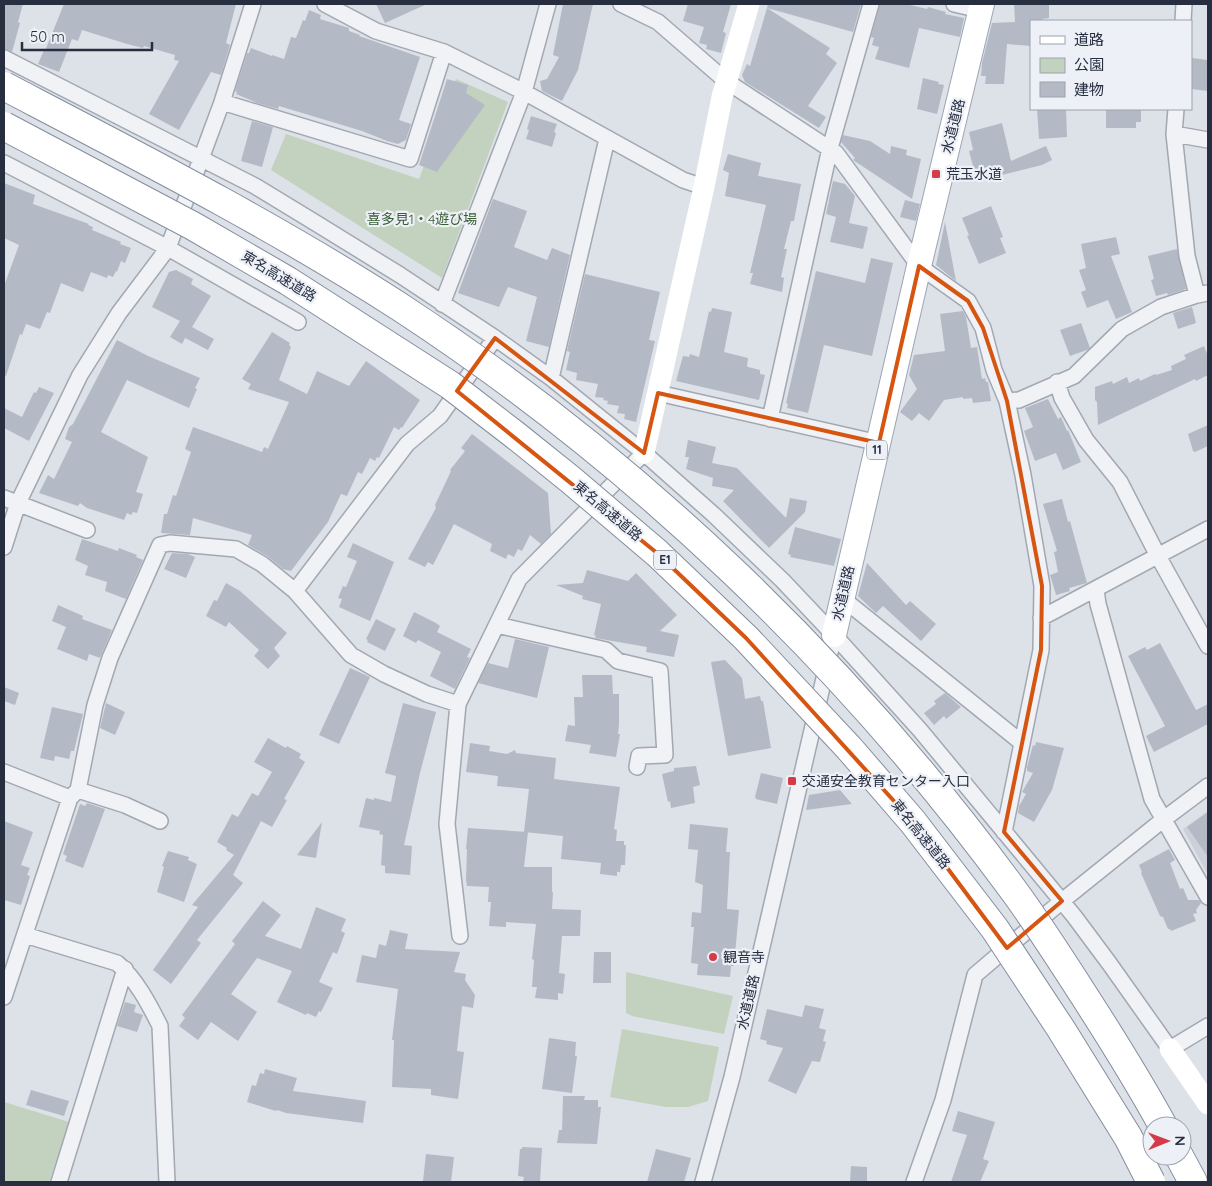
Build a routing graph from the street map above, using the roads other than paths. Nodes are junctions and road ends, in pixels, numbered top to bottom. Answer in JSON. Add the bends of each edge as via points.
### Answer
{"nodes":[{"id":1,"x":252,"y":4,"type":"edge"},
{"id":2,"x":325,"y":4,"type":"edge"},
{"id":3,"x":548,"y":4,"type":"edge"},
{"id":4,"x":621,"y":4,"type":"edge"},
{"id":5,"x":749,"y":4,"type":"edge"},
{"id":6,"x":871,"y":4,"type":"edge"},
{"id":7,"x":954,"y":4,"type":"edge"},
{"id":8,"x":1184,"y":4,"type":"edge"},
{"id":9,"x":981,"y":7,"type":"edge"},
{"id":10,"x":648,"y":10,"type":"edge"},
{"id":11,"x":1182,"y":20,"type":"edge"},
{"id":12,"x":444,"y":52,"type":"junction"},
{"id":13,"x":4,"y":58,"type":"edge"},
{"id":14,"x":726,"y":81,"type":"junction"},
{"id":15,"x":4,"y":86,"type":"edge"},
{"id":16,"x":524,"y":92,"type":"junction"},
{"id":17,"x":222,"y":102,"type":"junction"},
{"id":18,"x":1176,"y":110,"type":"edge"},
{"id":19,"x":4,"y":126,"type":"edge"},
{"id":20,"x":1174,"y":134,"type":"junction"},
{"id":21,"x":607,"y":138,"type":"junction"},
{"id":22,"x":1208,"y":140,"type":"edge"},
{"id":23,"x":830,"y":148,"type":"junction"},
{"id":24,"x":202,"y":158,"type":"junction"},
{"id":25,"x":4,"y":162,"type":"edge"},
{"id":26,"x":704,"y":187,"type":"junction"},
{"id":27,"x":168,"y":248,"type":"junction"},
{"id":28,"x":919,"y":266,"type":"junction"},
{"id":29,"x":1203,"y":294,"type":"edge"},
{"id":30,"x":442,"y":304,"type":"junction"},
{"id":31,"x":298,"y":322,"type":"dead end"},
{"id":32,"x":495,"y":338,"type":"junction"},
{"id":33,"x":551,"y":378,"type":"junction"},
{"id":34,"x":1058,"y":382,"type":"junction"},
{"id":35,"x":658,"y":393,"type":"junction"},
{"id":36,"x":1007,"y":401,"type":"junction"},
{"id":37,"x":770,"y":419,"type":"junction"},
{"id":38,"x":879,"y":442,"type":"junction"},
{"id":39,"x":644,"y":452,"type":"junction"},
{"id":40,"x":4,"y":498,"type":"edge"},
{"id":41,"x":18,"y":503,"type":"junction"},
{"id":42,"x":1208,"y":529,"type":"edge"},
{"id":43,"x":87,"y":530,"type":"dead end"},
{"id":44,"x":4,"y":547,"type":"edge"},
{"id":45,"x":1158,"y":556,"type":"junction"},
{"id":46,"x":1096,"y":590,"type":"junction"},
{"id":47,"x":295,"y":591,"type":"junction"},
{"id":48,"x":842,"y":598,"type":"junction"},
{"id":49,"x":1041,"y":618,"type":"junction"},
{"id":50,"x":497,"y":625,"type":"junction"},
{"id":51,"x":834,"y":634,"type":"junction"},
{"id":52,"x":1208,"y":646,"type":"edge"},
{"id":53,"x":458,"y":704,"type":"junction"},
{"id":54,"x":1022,"y":743,"type":"junction"},
{"id":55,"x":638,"y":767,"type":"dead end"},
{"id":56,"x":4,"y":772,"type":"edge"},
{"id":57,"x":1208,"y":786,"type":"edge"},
{"id":58,"x":74,"y":794,"type":"junction"},
{"id":59,"x":1164,"y":819,"type":"junction"},
{"id":60,"x":160,"y":821,"type":"dead end"},
{"id":61,"x":1004,"y":832,"type":"junction"},
{"id":62,"x":1208,"y":897,"type":"edge"},
{"id":63,"x":1062,"y":901,"type":"junction"},
{"id":64,"x":25,"y":935,"type":"junction"},
{"id":65,"x":460,"y":936,"type":"dead end"},
{"id":66,"x":125,"y":969,"type":"junction"},
{"id":67,"x":4,"y":997,"type":"edge"},
{"id":68,"x":1208,"y":1026,"type":"edge"},
{"id":69,"x":1170,"y":1049,"type":"junction"},
{"id":70,"x":1208,"y":1104,"type":"edge"},
{"id":71,"x":1157,"y":1116,"type":"edge"},
{"id":72,"x":1184,"y":1166,"type":"edge"},
{"id":73,"x":59,"y":1182,"type":"edge"},
{"id":74,"x":167,"y":1182,"type":"edge"},
{"id":75,"x":703,"y":1182,"type":"edge"},
{"id":76,"x":914,"y":1182,"type":"edge"},
{"id":77,"x":1151,"y":1182,"type":"edge"},
{"id":78,"x":1193,"y":1182,"type":"edge"}],
"edges":[{"from":1,"to":17,"type":"street"},
{"from":2,"to":12,"type":"street","via":[[376,31]]},
{"from":3,"to":16,"type":"street"},
{"from":4,"to":10,"type":"street"},
{"from":5,"to":14,"type":"street"},
{"from":6,"to":23,"type":"street"},
{"from":7,"to":9,"type":"street"},
{"from":8,"to":11,"type":"street"},
{"from":9,"to":28,"type":"main road","name":"水道道路","number":"11"},
{"from":10,"to":14,"type":"street"},
{"from":12,"to":16,"type":"street"},
{"from":12,"to":17,"type":"street","via":[[410,159]]},
{"from":13,"to":24,"type":"street"},
{"from":14,"to":23,"type":"street"},
{"from":14,"to":26,"type":"street"},
{"from":15,"to":71,"type":"highway","bridge":true,"via":[[192,184],[400,308],[536,404],[668,512],[811,650],[878,722],[940,796],[1015,892],[1115,1043]]},
{"from":16,"to":21,"type":"street"},
{"from":16,"to":30,"type":"street"},
{"from":17,"to":24,"type":"street"},
{"from":18,"to":20,"type":"street"},
{"from":19,"to":77,"type":"highway","name":"東名高速道路","number":"E1","bridge":true,"via":[[193,226],[288,281],[450,385],[657,553],[765,658],[913,822],[995,929],[1128,1137]]},
{"from":20,"to":22,"type":"street"},
{"from":20,"to":29,"type":"street","via":[[1187,256]]},
{"from":21,"to":26,"type":"street","via":[[683,180]]},
{"from":21,"to":33,"type":"street"},
{"from":23,"to":28,"type":"street","via":[[848,166]]},
{"from":23,"to":37,"type":"street"},
{"from":24,"to":27,"type":"street"},
{"from":24,"to":30,"type":"street","via":[[319,224]]},
{"from":25,"to":27,"type":"street"},
{"from":26,"to":35,"type":"street"},
{"from":27,"to":31,"type":"street"},
{"from":27,"to":41,"type":"street","via":[[119,314],[80,375]]},
{"from":28,"to":36,"type":"street","via":[[968,301],[983,328],[994,370]]},
{"from":28,"to":38,"type":"main road","name":"水道道路","number":"11"},
{"from":29,"to":34,"type":"street","via":[[1161,307],[1122,330],[1074,376]]},
{"from":30,"to":32,"type":"street"},
{"from":32,"to":33,"type":"street"},
{"from":32,"to":47,"type":"street","via":[[440,416],[407,444]]},
{"from":33,"to":39,"type":"street"},
{"from":34,"to":36,"type":"street","via":[[1019,400]]},
{"from":34,"to":45,"type":"street","via":[[1062,398],[1086,440],[1120,482]]},
{"from":35,"to":37,"type":"street"},
{"from":35,"to":39,"type":"street"},
{"from":36,"to":49,"type":"street","via":[[1042,586]]},
{"from":37,"to":38,"type":"street"},
{"from":38,"to":48,"type":"main road","name":"水道道路","number":"11"},
{"from":39,"to":50,"type":"street","via":[[519,579]]},
{"from":39,"to":51,"type":"street","via":[[714,515]]},
{"from":40,"to":41,"type":"street"},
{"from":41,"to":43,"type":"street"},
{"from":41,"to":44,"type":"street"},
{"from":42,"to":45,"type":"street"},
{"from":45,"to":46,"type":"street"},
{"from":45,"to":52,"type":"street"},
{"from":46,"to":49,"type":"street"},
{"from":46,"to":59,"type":"street","via":[[1152,799]]},
{"from":47,"to":53,"type":"street","via":[[351,655],[427,694]]},
{"from":47,"to":58,"type":"street","via":[[262,564],[236,549],[160,544],[110,658]]},
{"from":48,"to":51,"type":"main road","name":"水道道路","number":"11"},
{"from":48,"to":54,"type":"street"},
{"from":49,"to":54,"type":"street","via":[[1041,650]]},
{"from":50,"to":53,"type":"street"},
{"from":50,"to":55,"type":"street","via":[[606,650],[618,661],[660,671],[665,755],[639,756]]},
{"from":51,"to":61,"type":"street","via":[[920,730]]},
{"from":51,"to":75,"type":"street","name":"水道道路","via":[[732,1077]]},
{"from":53,"to":65,"type":"street","via":[[447,824]]},
{"from":54,"to":61,"type":"street"},
{"from":56,"to":58,"type":"street"},
{"from":57,"to":59,"type":"street"},
{"from":58,"to":60,"type":"street","via":[[125,805]]},
{"from":58,"to":64,"type":"street"},
{"from":59,"to":62,"type":"street"},
{"from":59,"to":63,"type":"street"},
{"from":61,"to":63,"type":"street"},
{"from":63,"to":69,"type":"street","via":[[1110,962]]},
{"from":63,"to":76,"type":"street","via":[[975,975],[943,1100]]},
{"from":64,"to":66,"type":"street","via":[[117,963]]},
{"from":64,"to":67,"type":"street"},
{"from":66,"to":73,"type":"street"},
{"from":66,"to":74,"type":"street","via":[[160,1026]]},
{"from":68,"to":69,"type":"street"},
{"from":69,"to":70,"type":"street"},
{"from":72,"to":78,"type":"highway"}]}
